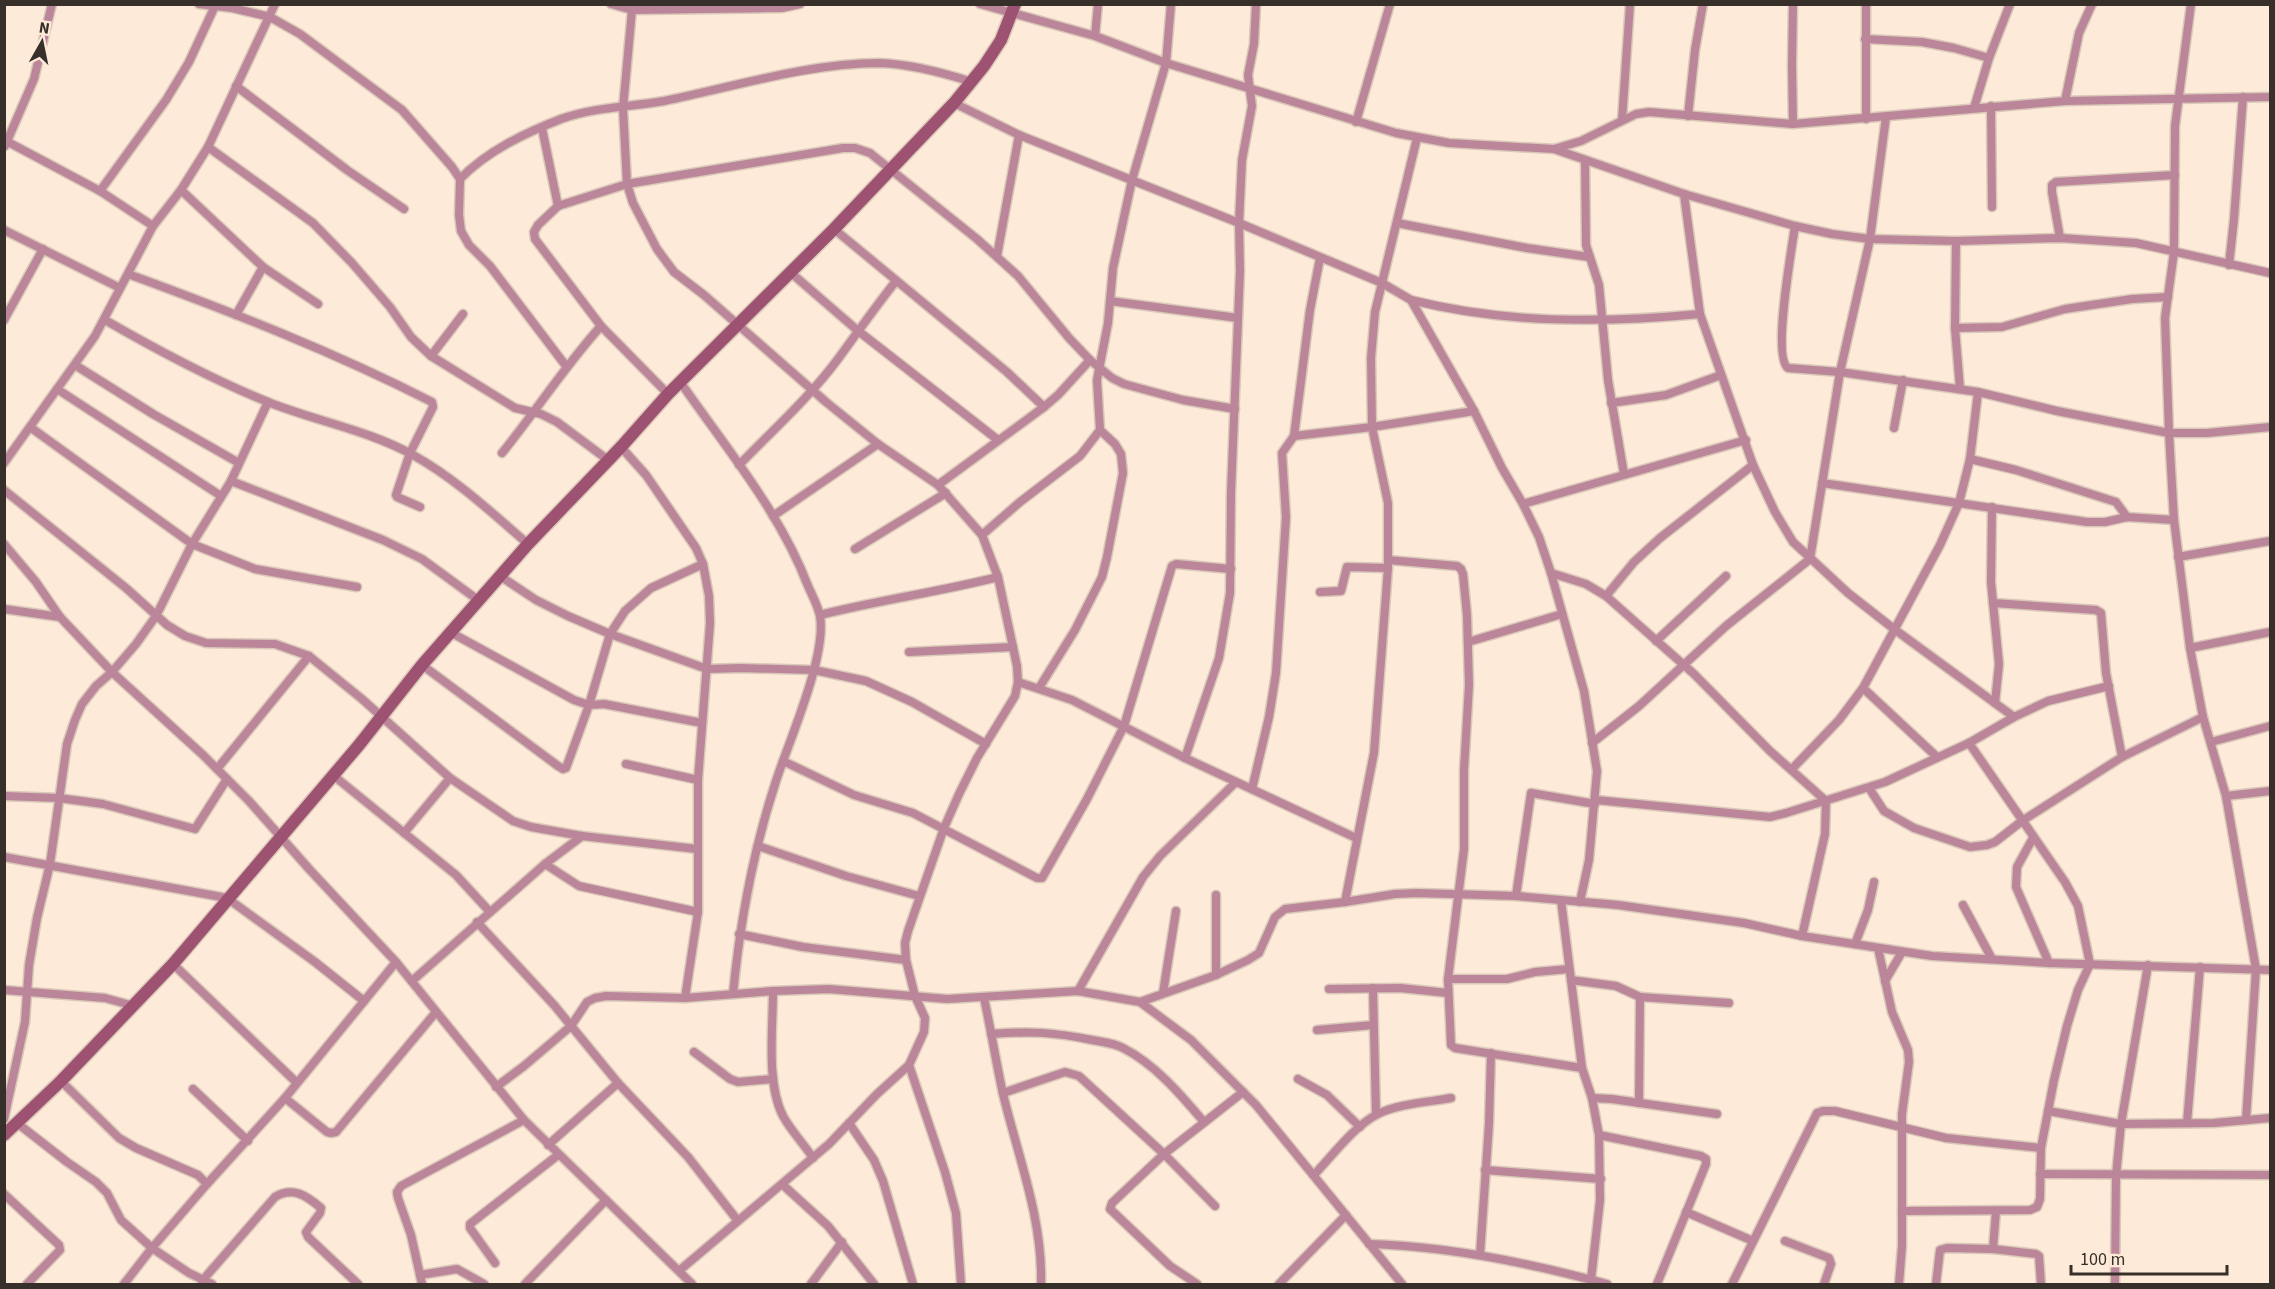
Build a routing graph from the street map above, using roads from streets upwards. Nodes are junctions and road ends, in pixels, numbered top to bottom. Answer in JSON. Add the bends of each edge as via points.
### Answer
{"nodes":[{"id":1,"x":52,"y":4,"type":"edge"},
{"id":2,"x":199,"y":4,"type":"edge"},
{"id":3,"x":275,"y":4,"type":"edge"},
{"id":4,"x":800,"y":4,"type":"edge"},
{"id":5,"x":980,"y":4,"type":"edge"},
{"id":6,"x":1098,"y":4,"type":"edge"},
{"id":7,"x":1171,"y":4,"type":"edge"},
{"id":8,"x":1256,"y":4,"type":"edge"},
{"id":9,"x":1390,"y":4,"type":"edge"},
{"id":10,"x":1630,"y":4,"type":"edge"},
{"id":11,"x":1703,"y":4,"type":"edge"},
{"id":12,"x":1793,"y":4,"type":"edge"},
{"id":13,"x":1866,"y":4,"type":"edge"},
{"id":14,"x":2010,"y":4,"type":"edge"},
{"id":15,"x":2092,"y":4,"type":"edge"},
{"id":16,"x":2191,"y":4,"type":"edge"},
{"id":17,"x":615,"y":5,"type":"edge"},
{"id":18,"x":215,"y":6,"type":"junction"},
{"id":19,"x":1015,"y":8,"type":"edge"},
{"id":20,"x":632,"y":10,"type":"junction"},
{"id":21,"x":270,"y":17,"type":"junction"},
{"id":22,"x":1095,"y":36,"type":"junction"},
{"id":23,"x":1865,"y":39,"type":"junction"},
{"id":24,"x":1989,"y":58,"type":"junction"},
{"id":25,"x":1166,"y":63,"type":"junction"},
{"id":26,"x":972,"y":82,"type":"junction"},
{"id":27,"x":236,"y":86,"type":"junction"},
{"id":28,"x":1250,"y":89,"type":"junction"},
{"id":29,"x":2243,"y":97,"type":"junction"},
{"id":30,"x":2271,"y":97,"type":"edge"},
{"id":31,"x":2178,"y":98,"type":"junction"},
{"id":32,"x":2065,"y":101,"type":"junction"},
{"id":33,"x":954,"y":103,"type":"junction"},
{"id":34,"x":1991,"y":106,"type":"junction"},
{"id":35,"x":623,"y":108,"type":"junction"},
{"id":36,"x":1974,"y":108,"type":"junction"},
{"id":37,"x":1688,"y":116,"type":"junction"},
{"id":38,"x":1886,"y":117,"type":"junction"},
{"id":39,"x":1866,"y":119,"type":"junction"},
{"id":40,"x":1622,"y":120,"type":"junction"},
{"id":41,"x":1356,"y":122,"type":"junction"},
{"id":42,"x":1793,"y":124,"type":"junction"},
{"id":43,"x":542,"y":128,"type":"junction"},
{"id":44,"x":1018,"y":135,"type":"junction"},
{"id":45,"x":1417,"y":138,"type":"junction"},
{"id":46,"x":6,"y":145,"type":"edge"},
{"id":47,"x":208,"y":147,"type":"junction"},
{"id":48,"x":1554,"y":149,"type":"junction"},
{"id":49,"x":1585,"y":160,"type":"junction"},
{"id":50,"x":889,"y":168,"type":"junction"},
{"id":51,"x":2175,"y":175,"type":"junction"},
{"id":52,"x":460,"y":179,"type":"junction"},
{"id":53,"x":1132,"y":180,"type":"junction"},
{"id":54,"x":627,"y":184,"type":"junction"},
{"id":55,"x":181,"y":190,"type":"junction"},
{"id":56,"x":100,"y":191,"type":"junction"},
{"id":57,"x":1683,"y":194,"type":"junction"},
{"id":58,"x":558,"y":206,"type":"junction"},
{"id":59,"x":1992,"y":207,"type":"dead end"},
{"id":60,"x":404,"y":209,"type":"dead end"},
{"id":61,"x":1239,"y":223,"type":"junction"},
{"id":62,"x":1397,"y":223,"type":"junction"},
{"id":63,"x":153,"y":226,"type":"junction"},
{"id":64,"x":1795,"y":226,"type":"junction"},
{"id":65,"x":834,"y":229,"type":"junction"},
{"id":66,"x":4,"y":230,"type":"edge"},
{"id":67,"x":2060,"y":238,"type":"junction"},
{"id":68,"x":1869,"y":239,"type":"junction"},
{"id":69,"x":1956,"y":241,"type":"junction"},
{"id":70,"x":43,"y":249,"type":"junction"},
{"id":71,"x":2174,"y":252,"type":"junction"},
{"id":72,"x":997,"y":256,"type":"junction"},
{"id":73,"x":1589,"y":257,"type":"junction"},
{"id":74,"x":1320,"y":258,"type":"junction"},
{"id":75,"x":2229,"y":265,"type":"junction"},
{"id":76,"x":263,"y":267,"type":"junction"},
{"id":77,"x":790,"y":272,"type":"junction"},
{"id":78,"x":2271,"y":273,"type":"edge"},
{"id":79,"x":128,"y":274,"type":"junction"},
{"id":80,"x":896,"y":280,"type":"junction"},
{"id":81,"x":1382,"y":283,"type":"junction"},
{"id":82,"x":120,"y":288,"type":"junction"},
{"id":83,"x":2168,"y":297,"type":"junction"},
{"id":84,"x":1411,"y":300,"type":"junction"},
{"id":85,"x":1110,"y":301,"type":"junction"},
{"id":86,"x":318,"y":304,"type":"dead end"},
{"id":87,"x":463,"y":314,"type":"dead end"},
{"id":88,"x":1700,"y":314,"type":"junction"},
{"id":89,"x":236,"y":315,"type":"junction"},
{"id":90,"x":1238,"y":318,"type":"junction"},
{"id":91,"x":4,"y":320,"type":"edge"},
{"id":92,"x":105,"y":320,"type":"junction"},
{"id":93,"x":1603,"y":320,"type":"junction"},
{"id":94,"x":738,"y":325,"type":"junction"},
{"id":95,"x":601,"y":326,"type":"junction"},
{"id":96,"x":1955,"y":328,"type":"junction"},
{"id":97,"x":857,"y":330,"type":"junction"},
{"id":98,"x":431,"y":356,"type":"junction"},
{"id":99,"x":1090,"y":360,"type":"junction"},
{"id":100,"x":75,"y":364,"type":"junction"},
{"id":101,"x":566,"y":366,"type":"junction"},
{"id":102,"x":1099,"y":369,"type":"junction"},
{"id":103,"x":1840,"y":372,"type":"junction"},
{"id":104,"x":1721,"y":375,"type":"junction"},
{"id":105,"x":1903,"y":380,"type":"junction"},
{"id":106,"x":681,"y":383,"type":"junction"},
{"id":107,"x":57,"y":389,"type":"junction"},
{"id":108,"x":812,"y":389,"type":"junction"},
{"id":109,"x":1960,"y":389,"type":"junction"},
{"id":110,"x":1977,"y":392,"type":"junction"},
{"id":111,"x":668,"y":394,"type":"junction"},
{"id":112,"x":268,"y":402,"type":"junction"},
{"id":113,"x":1611,"y":403,"type":"junction"},
{"id":114,"x":1044,"y":407,"type":"junction"},
{"id":115,"x":1235,"y":409,"type":"junction"},
{"id":116,"x":1474,"y":411,"type":"junction"},
{"id":117,"x":535,"y":412,"type":"junction"},
{"id":118,"x":30,"y":427,"type":"junction"},
{"id":119,"x":1372,"y":427,"type":"junction"},
{"id":120,"x":2271,"y":427,"type":"edge"},
{"id":121,"x":1894,"y":428,"type":"dead end"},
{"id":122,"x":1100,"y":430,"type":"junction"},
{"id":123,"x":2169,"y":433,"type":"junction"},
{"id":124,"x":1294,"y":436,"type":"junction"},
{"id":125,"x":998,"y":440,"type":"junction"},
{"id":126,"x":1746,"y":440,"type":"junction"},
{"id":127,"x":878,"y":444,"type":"junction"},
{"id":128,"x":621,"y":447,"type":"junction"},
{"id":129,"x":410,"y":453,"type":"junction"},
{"id":130,"x":502,"y":453,"type":"dead end"},
{"id":131,"x":1970,"y":459,"type":"junction"},
{"id":132,"x":608,"y":460,"type":"junction"},
{"id":133,"x":4,"y":463,"type":"edge"},
{"id":134,"x":239,"y":463,"type":"junction"},
{"id":135,"x":739,"y":465,"type":"junction"},
{"id":136,"x":1754,"y":465,"type":"junction"},
{"id":137,"x":1624,"y":474,"type":"junction"},
{"id":138,"x":231,"y":480,"type":"junction"},
{"id":139,"x":1822,"y":483,"type":"junction"},
{"id":140,"x":938,"y":485,"type":"junction"},
{"id":141,"x":4,"y":490,"type":"edge"},
{"id":142,"x":946,"y":493,"type":"junction"},
{"id":143,"x":221,"y":496,"type":"junction"},
{"id":144,"x":1959,"y":502,"type":"junction"},
{"id":145,"x":1523,"y":504,"type":"junction"},
{"id":146,"x":420,"y":507,"type":"dead end"},
{"id":147,"x":1992,"y":507,"type":"junction"},
{"id":148,"x":773,"y":516,"type":"junction"},
{"id":149,"x":2127,"y":517,"type":"junction"},
{"id":150,"x":2174,"y":520,"type":"junction"},
{"id":151,"x":982,"y":535,"type":"junction"},
{"id":152,"x":2271,"y":541,"type":"edge"},
{"id":153,"x":4,"y":544,"type":"edge"},
{"id":154,"x":192,"y":544,"type":"junction"},
{"id":155,"x":528,"y":544,"type":"junction"},
{"id":156,"x":855,"y":549,"type":"dead end"},
{"id":157,"x":2178,"y":557,"type":"junction"},
{"id":158,"x":1810,"y":559,"type":"junction"},
{"id":159,"x":703,"y":564,"type":"junction"},
{"id":160,"x":1388,"y":564,"type":"junction"},
{"id":161,"x":1231,"y":569,"type":"junction"},
{"id":162,"x":1551,"y":573,"type":"junction"},
{"id":163,"x":501,"y":576,"type":"junction"},
{"id":164,"x":1726,"y":576,"type":"dead end"},
{"id":165,"x":998,"y":577,"type":"junction"},
{"id":166,"x":357,"y":587,"type":"dead end"},
{"id":167,"x":1320,"y":592,"type":"dead end"},
{"id":168,"x":1606,"y":596,"type":"junction"},
{"id":169,"x":478,"y":600,"type":"junction"},
{"id":170,"x":1993,"y":603,"type":"junction"},
{"id":171,"x":4,"y":609,"type":"edge"},
{"id":172,"x":1562,"y":614,"type":"junction"},
{"id":173,"x":820,"y":615,"type":"junction"},
{"id":174,"x":156,"y":616,"type":"junction"},
{"id":175,"x":60,"y":617,"type":"junction"},
{"id":176,"x":1894,"y":629,"type":"junction"},
{"id":177,"x":450,"y":632,"type":"junction"},
{"id":178,"x":2271,"y":632,"type":"edge"},
{"id":179,"x":610,"y":634,"type":"junction"},
{"id":180,"x":1656,"y":641,"type":"junction"},
{"id":181,"x":1468,"y":642,"type":"junction"},
{"id":182,"x":1013,"y":647,"type":"junction"},
{"id":183,"x":2190,"y":648,"type":"junction"},
{"id":184,"x":909,"y":652,"type":"dead end"},
{"id":185,"x":309,"y":656,"type":"junction"},
{"id":186,"x":1682,"y":664,"type":"junction"},
{"id":187,"x":422,"y":665,"type":"junction"},
{"id":188,"x":707,"y":669,"type":"junction"},
{"id":189,"x":814,"y":670,"type":"junction"},
{"id":190,"x":112,"y":672,"type":"junction"},
{"id":191,"x":1018,"y":682,"type":"junction"},
{"id":192,"x":2109,"y":686,"type":"junction"},
{"id":193,"x":1039,"y":688,"type":"junction"},
{"id":194,"x":1863,"y":688,"type":"junction"},
{"id":195,"x":1995,"y":703,"type":"junction"},
{"id":196,"x":589,"y":705,"type":"junction"},
{"id":197,"x":2014,"y":717,"type":"junction"},
{"id":198,"x":2203,"y":717,"type":"junction"},
{"id":199,"x":381,"y":718,"type":"junction"},
{"id":200,"x":702,"y":723,"type":"junction"},
{"id":201,"x":1124,"y":726,"type":"junction"},
{"id":202,"x":2271,"y":726,"type":"edge"},
{"id":203,"x":2211,"y":741,"type":"junction"},
{"id":204,"x":1592,"y":743,"type":"junction"},
{"id":205,"x":1969,"y":743,"type":"junction"},
{"id":206,"x":986,"y":744,"type":"junction"},
{"id":207,"x":1937,"y":757,"type":"junction"},
{"id":208,"x":2122,"y":757,"type":"junction"},
{"id":209,"x":1185,"y":758,"type":"junction"},
{"id":210,"x":783,"y":761,"type":"junction"},
{"id":211,"x":626,"y":764,"type":"dead end"},
{"id":212,"x":217,"y":769,"type":"junction"},
{"id":213,"x":1792,"y":769,"type":"junction"},
{"id":214,"x":334,"y":776,"type":"junction"},
{"id":215,"x":450,"y":778,"type":"junction"},
{"id":216,"x":227,"y":779,"type":"junction"},
{"id":217,"x":698,"y":780,"type":"junction"},
{"id":218,"x":1235,"y":783,"type":"junction"},
{"id":219,"x":1869,"y":788,"type":"junction"},
{"id":220,"x":1252,"y":789,"type":"junction"},
{"id":221,"x":2271,"y":791,"type":"edge"},
{"id":222,"x":4,"y":796,"type":"edge"},
{"id":223,"x":2226,"y":796,"type":"junction"},
{"id":224,"x":59,"y":798,"type":"junction"},
{"id":225,"x":1826,"y":801,"type":"junction"},
{"id":226,"x":1595,"y":802,"type":"junction"},
{"id":227,"x":2022,"y":821,"type":"junction"},
{"id":228,"x":944,"y":828,"type":"junction"},
{"id":229,"x":404,"y":833,"type":"junction"},
{"id":230,"x":281,"y":836,"type":"junction"},
{"id":231,"x":582,"y":836,"type":"junction"},
{"id":232,"x":1356,"y":838,"type":"junction"},
{"id":233,"x":2033,"y":838,"type":"junction"},
{"id":234,"x":758,"y":846,"type":"junction"},
{"id":235,"x":697,"y":849,"type":"junction"},
{"id":236,"x":4,"y":857,"type":"edge"},
{"id":237,"x":50,"y":864,"type":"junction"},
{"id":238,"x":545,"y":864,"type":"junction"},
{"id":239,"x":1874,"y":882,"type":"dead end"},
{"id":240,"x":1458,"y":894,"type":"junction"},
{"id":241,"x":1216,"y":895,"type":"dead end"},
{"id":242,"x":919,"y":896,"type":"junction"},
{"id":243,"x":1516,"y":896,"type":"junction"},
{"id":244,"x":227,"y":898,"type":"junction"},
{"id":245,"x":1561,"y":900,"type":"junction"},
{"id":246,"x":1345,"y":902,"type":"junction"},
{"id":247,"x":1580,"y":902,"type":"junction"},
{"id":248,"x":1963,"y":905,"type":"dead end"},
{"id":249,"x":1176,"y":911,"type":"dead end"},
{"id":250,"x":490,"y":912,"type":"junction"},
{"id":251,"x":698,"y":912,"type":"junction"},
{"id":252,"x":477,"y":922,"type":"junction"},
{"id":253,"x":739,"y":934,"type":"junction"},
{"id":254,"x":1802,"y":936,"type":"junction"},
{"id":255,"x":1855,"y":944,"type":"junction"},
{"id":256,"x":1878,"y":948,"type":"junction"},
{"id":257,"x":1902,"y":952,"type":"junction"},
{"id":258,"x":1992,"y":959,"type":"junction"},
{"id":259,"x":906,"y":960,"type":"junction"},
{"id":260,"x":396,"y":962,"type":"junction"},
{"id":261,"x":2049,"y":963,"type":"junction"},
{"id":262,"x":173,"y":964,"type":"junction"},
{"id":263,"x":2090,"y":964,"type":"junction"},
{"id":264,"x":2148,"y":965,"type":"junction"},
{"id":265,"x":2200,"y":967,"type":"junction"},
{"id":266,"x":1569,"y":969,"type":"junction"},
{"id":267,"x":2256,"y":969,"type":"junction"},
{"id":268,"x":2271,"y":970,"type":"edge"},
{"id":269,"x":1216,"y":975,"type":"junction"},
{"id":270,"x":1448,"y":979,"type":"junction"},
{"id":271,"x":1570,"y":980,"type":"junction"},
{"id":272,"x":412,"y":981,"type":"junction"},
{"id":273,"x":1885,"y":981,"type":"junction"},
{"id":274,"x":1329,"y":988,"type":"dead end"},
{"id":275,"x":1373,"y":988,"type":"junction"},
{"id":276,"x":4,"y":990,"type":"edge"},
{"id":277,"x":1078,"y":990,"type":"junction"},
{"id":278,"x":26,"y":991,"type":"junction"},
{"id":279,"x":773,"y":991,"type":"junction"},
{"id":280,"x":1163,"y":993,"type":"junction"},
{"id":281,"x":1448,"y":993,"type":"junction"},
{"id":282,"x":733,"y":994,"type":"junction"},
{"id":283,"x":915,"y":996,"type":"junction"},
{"id":284,"x":1640,"y":997,"type":"junction"},
{"id":285,"x":984,"y":998,"type":"junction"},
{"id":286,"x":685,"y":999,"type":"junction"},
{"id":287,"x":364,"y":1001,"type":"junction"},
{"id":288,"x":1140,"y":1002,"type":"junction"},
{"id":289,"x":1729,"y":1003,"type":"dead end"},
{"id":290,"x":134,"y":1006,"type":"junction"},
{"id":291,"x":436,"y":1012,"type":"junction"},
{"id":292,"x":1373,"y":1025,"type":"junction"},
{"id":293,"x":571,"y":1026,"type":"junction"},
{"id":294,"x":1317,"y":1030,"type":"dead end"},
{"id":295,"x":991,"y":1034,"type":"junction"},
{"id":296,"x":694,"y":1052,"type":"dead end"},
{"id":297,"x":1491,"y":1053,"type":"junction"},
{"id":298,"x":909,"y":1065,"type":"junction"},
{"id":299,"x":1582,"y":1068,"type":"junction"},
{"id":300,"x":773,"y":1079,"type":"junction"},
{"id":301,"x":1298,"y":1079,"type":"dead end"},
{"id":302,"x":61,"y":1081,"type":"junction"},
{"id":303,"x":296,"y":1082,"type":"junction"},
{"id":304,"x":618,"y":1083,"type":"junction"},
{"id":305,"x":496,"y":1087,"type":"junction"},
{"id":306,"x":193,"y":1089,"type":"dead end"},
{"id":307,"x":1243,"y":1092,"type":"junction"},
{"id":308,"x":1003,"y":1093,"type":"junction"},
{"id":309,"x":285,"y":1098,"type":"junction"},
{"id":310,"x":1451,"y":1098,"type":"dead end"},
{"id":311,"x":1592,"y":1098,"type":"junction"},
{"id":312,"x":1639,"y":1102,"type":"junction"},
{"id":313,"x":2048,"y":1111,"type":"junction"},
{"id":314,"x":1376,"y":1114,"type":"junction"},
{"id":315,"x":1717,"y":1114,"type":"dead end"},
{"id":316,"x":2271,"y":1118,"type":"edge"},
{"id":317,"x":524,"y":1120,"type":"junction"},
{"id":318,"x":2246,"y":1120,"type":"junction"},
{"id":319,"x":1204,"y":1122,"type":"junction"},
{"id":320,"x":849,"y":1123,"type":"junction"},
{"id":321,"x":2121,"y":1124,"type":"junction"},
{"id":322,"x":2187,"y":1124,"type":"junction"},
{"id":323,"x":8,"y":1127,"type":"edge"},
{"id":324,"x":1360,"y":1127,"type":"junction"},
{"id":325,"x":1903,"y":1128,"type":"junction"},
{"id":326,"x":1599,"y":1135,"type":"junction"},
{"id":327,"x":248,"y":1141,"type":"junction"},
{"id":328,"x":548,"y":1145,"type":"junction"},
{"id":329,"x":2041,"y":1148,"type":"junction"},
{"id":330,"x":1164,"y":1154,"type":"junction"},
{"id":331,"x":558,"y":1155,"type":"junction"},
{"id":332,"x":813,"y":1158,"type":"junction"},
{"id":333,"x":1485,"y":1170,"type":"junction"},
{"id":334,"x":2040,"y":1174,"type":"junction"},
{"id":335,"x":1314,"y":1175,"type":"junction"},
{"id":336,"x":2271,"y":1175,"type":"edge"},
{"id":337,"x":2116,"y":1176,"type":"junction"},
{"id":338,"x":1601,"y":1179,"type":"junction"},
{"id":339,"x":207,"y":1184,"type":"junction"},
{"id":340,"x":783,"y":1185,"type":"junction"},
{"id":341,"x":4,"y":1194,"type":"edge"},
{"id":342,"x":606,"y":1200,"type":"junction"},
{"id":343,"x":1215,"y":1206,"type":"dead end"},
{"id":344,"x":1902,"y":1211,"type":"junction"},
{"id":345,"x":1996,"y":1211,"type":"junction"},
{"id":346,"x":1686,"y":1212,"type":"junction"},
{"id":347,"x":1346,"y":1215,"type":"junction"},
{"id":348,"x":738,"y":1221,"type":"junction"},
{"id":349,"x":1754,"y":1241,"type":"junction"},
{"id":350,"x":1785,"y":1241,"type":"dead end"},
{"id":351,"x":842,"y":1242,"type":"junction"},
{"id":352,"x":1369,"y":1244,"type":"junction"},
{"id":353,"x":152,"y":1248,"type":"junction"},
{"id":354,"x":1993,"y":1249,"type":"junction"},
{"id":355,"x":1480,"y":1256,"type":"junction"},
{"id":356,"x":495,"y":1263,"type":"dead end"},
{"id":357,"x":680,"y":1270,"type":"junction"},
{"id":358,"x":420,"y":1275,"type":"junction"},
{"id":359,"x":1591,"y":1280,"type":"junction"},
{"id":360,"x":202,"y":1281,"type":"junction"},
{"id":361,"x":27,"y":1284,"type":"edge"},
{"id":362,"x":124,"y":1284,"type":"edge"},
{"id":363,"x":212,"y":1284,"type":"edge"},
{"id":364,"x":358,"y":1284,"type":"edge"},
{"id":365,"x":422,"y":1284,"type":"edge"},
{"id":366,"x":484,"y":1284,"type":"edge"},
{"id":367,"x":525,"y":1284,"type":"edge"},
{"id":368,"x":692,"y":1284,"type":"edge"},
{"id":369,"x":811,"y":1284,"type":"edge"},
{"id":370,"x":874,"y":1284,"type":"edge"},
{"id":371,"x":913,"y":1284,"type":"edge"},
{"id":372,"x":962,"y":1284,"type":"edge"},
{"id":373,"x":1041,"y":1284,"type":"edge"},
{"id":374,"x":1197,"y":1284,"type":"edge"},
{"id":375,"x":1279,"y":1284,"type":"edge"},
{"id":376,"x":1402,"y":1284,"type":"edge"},
{"id":377,"x":1607,"y":1284,"type":"edge"},
{"id":378,"x":1657,"y":1284,"type":"edge"},
{"id":379,"x":1732,"y":1284,"type":"edge"},
{"id":380,"x":1824,"y":1284,"type":"edge"},
{"id":381,"x":1899,"y":1284,"type":"edge"},
{"id":382,"x":1936,"y":1284,"type":"edge"},
{"id":383,"x":2041,"y":1284,"type":"edge"},
{"id":384,"x":2115,"y":1284,"type":"edge"}],
"edges":[{"from":1,"to":46,"type":"street","via":[[34,79]]},
{"from":2,"to":18,"type":"street"},
{"from":3,"to":21,"type":"street"},
{"from":4,"to":20,"type":"street","via":[[782,8]]},
{"from":5,"to":19,"type":"street"},
{"from":6,"to":22,"type":"street"},
{"from":7,"to":25,"type":"street"},
{"from":8,"to":28,"type":"street"},
{"from":9,"to":41,"type":"street"},
{"from":10,"to":40,"type":"street"},
{"from":11,"to":37,"type":"street"},
{"from":12,"to":42,"type":"street"},
{"from":13,"to":23,"type":"street"},
{"from":14,"to":24,"type":"street"},
{"from":15,"to":32,"type":"street","via":[[2079,33]]},
{"from":16,"to":31,"type":"street"},
{"from":17,"to":20,"type":"street"},
{"from":18,"to":21,"type":"street"},
{"from":18,"to":56,"type":"street","via":[[166,100]]},
{"from":19,"to":22,"type":"street"},
{"from":19,"to":26,"type":"street","via":[[1001,40]]},
{"from":20,"to":35,"type":"street"},
{"from":21,"to":27,"type":"street"},
{"from":21,"to":52,"type":"street","via":[[300,34],[402,110]]},
{"from":22,"to":25,"type":"street"},
{"from":23,"to":24,"type":"street","via":[[1922,42]]},
{"from":23,"to":39,"type":"street"},
{"from":24,"to":36,"type":"street"},
{"from":25,"to":28,"type":"street"},
{"from":25,"to":53,"type":"street"},
{"from":26,"to":33,"type":"street"},
{"from":26,"to":35,"type":"street","via":[[910,64],[835,66]]},
{"from":27,"to":47,"type":"street"},
{"from":27,"to":60,"type":"street"},
{"from":28,"to":41,"type":"street"},
{"from":28,"to":61,"type":"street","via":[[1252,106],[1242,160]]},
{"from":29,"to":30,"type":"street"},
{"from":29,"to":31,"type":"street"},
{"from":29,"to":75,"type":"street"},
{"from":31,"to":32,"type":"street"},
{"from":31,"to":51,"type":"street"},
{"from":32,"to":34,"type":"street"},
{"from":33,"to":44,"type":"street"},
{"from":33,"to":50,"type":"street"},
{"from":34,"to":36,"type":"street"},
{"from":34,"to":59,"type":"street"},
{"from":35,"to":43,"type":"street","via":[[596,110]]},
{"from":35,"to":54,"type":"street"},
{"from":36,"to":38,"type":"street"},
{"from":37,"to":40,"type":"street","via":[[1649,112]]},
{"from":37,"to":42,"type":"street"},
{"from":38,"to":39,"type":"street"},
{"from":38,"to":68,"type":"street"},
{"from":39,"to":42,"type":"street"},
{"from":40,"to":48,"type":"street","via":[[1581,141]]},
{"from":41,"to":45,"type":"street"},
{"from":43,"to":52,"type":"street","via":[[488,156]]},
{"from":43,"to":58,"type":"street"},
{"from":44,"to":53,"type":"street"},
{"from":44,"to":72,"type":"street"},
{"from":45,"to":48,"type":"street"},
{"from":45,"to":62,"type":"street"},
{"from":46,"to":56,"type":"street"},
{"from":47,"to":55,"type":"street"},
{"from":47,"to":98,"type":"street","via":[[313,223]]},
{"from":48,"to":49,"type":"street"},
{"from":49,"to":57,"type":"street"},
{"from":49,"to":73,"type":"street"},
{"from":50,"to":54,"type":"street","via":[[870,153],[843,148]]},
{"from":50,"to":65,"type":"street"},
{"from":50,"to":72,"type":"street"},
{"from":51,"to":67,"type":"street","via":[[2056,182],[2052,192]]},
{"from":51,"to":71,"type":"street"},
{"from":52,"to":101,"type":"street","via":[[461,231]]},
{"from":53,"to":61,"type":"street"},
{"from":53,"to":85,"type":"street","via":[[1119,234]]},
{"from":54,"to":58,"type":"street"},
{"from":54,"to":94,"type":"street","via":[[633,203],[666,263]]},
{"from":55,"to":63,"type":"street"},
{"from":55,"to":76,"type":"street"},
{"from":56,"to":63,"type":"street"},
{"from":57,"to":64,"type":"street"},
{"from":57,"to":88,"type":"street"},
{"from":58,"to":95,"type":"street","via":[[538,225],[535,239]]},
{"from":61,"to":74,"type":"street"},
{"from":61,"to":90,"type":"street"},
{"from":62,"to":73,"type":"street"},
{"from":62,"to":81,"type":"street"},
{"from":63,"to":79,"type":"street"},
{"from":64,"to":68,"type":"street"},
{"from":64,"to":103,"type":"street","via":[[1785,292],[1782,359],[1788,368]]},
{"from":65,"to":77,"type":"street"},
{"from":65,"to":80,"type":"street"},
{"from":66,"to":70,"type":"street"},
{"from":67,"to":69,"type":"street"},
{"from":67,"to":71,"type":"street","via":[[2136,243]]},
{"from":68,"to":69,"type":"street"},
{"from":68,"to":103,"type":"street"},
{"from":69,"to":96,"type":"street"},
{"from":70,"to":82,"type":"street"},
{"from":70,"to":91,"type":"street"},
{"from":71,"to":75,"type":"street"},
{"from":71,"to":83,"type":"street"},
{"from":72,"to":99,"type":"street"},
{"from":73,"to":93,"type":"street","via":[[1599,285]]},
{"from":74,"to":81,"type":"street"},
{"from":74,"to":124,"type":"street"},
{"from":75,"to":78,"type":"street"},
{"from":76,"to":86,"type":"street"},
{"from":76,"to":89,"type":"street"},
{"from":77,"to":94,"type":"street"},
{"from":77,"to":97,"type":"street"},
{"from":79,"to":82,"type":"street"},
{"from":79,"to":89,"type":"street"},
{"from":80,"to":97,"type":"street"},
{"from":80,"to":114,"type":"street"},
{"from":81,"to":84,"type":"street"},
{"from":81,"to":119,"type":"street","via":[[1372,331]]},
{"from":82,"to":92,"type":"street"},
{"from":83,"to":96,"type":"street","via":[[2065,309],[2002,327]]},
{"from":83,"to":123,"type":"street","via":[[2165,334]]},
{"from":84,"to":93,"type":"street","via":[[1526,319]]},
{"from":84,"to":116,"type":"street"},
{"from":85,"to":90,"type":"street"},
{"from":85,"to":102,"type":"street"},
{"from":87,"to":98,"type":"street"},
{"from":88,"to":93,"type":"street"},
{"from":88,"to":104,"type":"street"},
{"from":89,"to":129,"type":"street","via":[[365,368],[432,402]]},
{"from":90,"to":115,"type":"street"},
{"from":92,"to":100,"type":"street"},
{"from":92,"to":112,"type":"street"},
{"from":93,"to":113,"type":"street"},
{"from":94,"to":106,"type":"street"},
{"from":94,"to":108,"type":"street"},
{"from":95,"to":101,"type":"street"},
{"from":95,"to":111,"type":"street"},
{"from":96,"to":109,"type":"street"},
{"from":97,"to":108,"type":"street"},
{"from":97,"to":125,"type":"street"},
{"from":98,"to":117,"type":"street","via":[[515,408]]},
{"from":99,"to":102,"type":"street"},
{"from":99,"to":114,"type":"street"},
{"from":100,"to":107,"type":"street"},
{"from":100,"to":134,"type":"street"},
{"from":101,"to":117,"type":"street"},
{"from":102,"to":115,"type":"street","via":[[1124,384]]},
{"from":102,"to":122,"type":"street"},
{"from":103,"to":105,"type":"street"},
{"from":103,"to":139,"type":"street"},
{"from":104,"to":113,"type":"street","via":[[1666,395]]},
{"from":104,"to":126,"type":"street"},
{"from":105,"to":109,"type":"street"},
{"from":105,"to":121,"type":"street"},
{"from":106,"to":111,"type":"street"},
{"from":106,"to":135,"type":"street"},
{"from":107,"to":118,"type":"street"},
{"from":107,"to":143,"type":"street"},
{"from":108,"to":127,"type":"street"},
{"from":108,"to":135,"type":"street"},
{"from":109,"to":110,"type":"street"},
{"from":110,"to":123,"type":"street"},
{"from":110,"to":131,"type":"street"},
{"from":111,"to":128,"type":"street"},
{"from":112,"to":129,"type":"street"},
{"from":112,"to":134,"type":"street"},
{"from":113,"to":137,"type":"street"},
{"from":114,"to":125,"type":"street"},
{"from":115,"to":161,"type":"street"},
{"from":116,"to":119,"type":"street"},
{"from":116,"to":145,"type":"street"},
{"from":117,"to":130,"type":"street"},
{"from":117,"to":132,"type":"street","via":[[557,422]]},
{"from":118,"to":133,"type":"street"},
{"from":118,"to":154,"type":"street"},
{"from":119,"to":124,"type":"street"},
{"from":119,"to":160,"type":"street","via":[[1388,503]]},
{"from":120,"to":123,"type":"street"},
{"from":122,"to":151,"type":"street","via":[[1080,456]]},
{"from":122,"to":193,"type":"street","via":[[1121,454],[1123,473],[1107,557],[1102,577],[1075,630]]},
{"from":123,"to":150,"type":"street"},
{"from":124,"to":220,"type":"street","via":[[1282,453],[1286,517],[1276,673]]},
{"from":125,"to":140,"type":"street"},
{"from":126,"to":136,"type":"street"},
{"from":126,"to":137,"type":"street"},
{"from":127,"to":140,"type":"street"},
{"from":127,"to":148,"type":"street"},
{"from":128,"to":132,"type":"street"},
{"from":128,"to":159,"type":"street","via":[[660,493]]},
{"from":129,"to":146,"type":"street","via":[[396,496]]},
{"from":129,"to":155,"type":"street","via":[[465,489]]},
{"from":131,"to":144,"type":"street"},
{"from":131,"to":149,"type":"street","via":[[2116,502]]},
{"from":132,"to":155,"type":"street"},
{"from":134,"to":138,"type":"street"},
{"from":135,"to":148,"type":"street"},
{"from":136,"to":158,"type":"street","via":[[1775,512],[1793,542]]},
{"from":136,"to":168,"type":"street","via":[[1659,538]]},
{"from":137,"to":145,"type":"street"},
{"from":138,"to":143,"type":"street"},
{"from":138,"to":169,"type":"street","via":[[383,540],[422,559]]},
{"from":139,"to":144,"type":"street"},
{"from":139,"to":158,"type":"street"},
{"from":140,"to":142,"type":"street"},
{"from":141,"to":174,"type":"street"},
{"from":142,"to":151,"type":"street"},
{"from":142,"to":156,"type":"street"},
{"from":143,"to":154,"type":"street"},
{"from":144,"to":147,"type":"street"},
{"from":144,"to":176,"type":"street"},
{"from":145,"to":162,"type":"street"},
{"from":147,"to":149,"type":"street","via":[[2087,522]]},
{"from":147,"to":170,"type":"street"},
{"from":148,"to":173,"type":"street"},
{"from":149,"to":150,"type":"street"},
{"from":150,"to":157,"type":"street"},
{"from":151,"to":165,"type":"street"},
{"from":152,"to":157,"type":"street"},
{"from":153,"to":175,"type":"street"},
{"from":154,"to":166,"type":"street","via":[[255,569]]},
{"from":154,"to":174,"type":"street"},
{"from":155,"to":163,"type":"street"},
{"from":157,"to":183,"type":"street"},
{"from":158,"to":176,"type":"street"},
{"from":158,"to":186,"type":"street"},
{"from":159,"to":179,"type":"street","via":[[637,598]]},
{"from":159,"to":188,"type":"street","via":[[709,596]]},
{"from":160,"to":167,"type":"street","via":[[1347,567],[1341,591]]},
{"from":160,"to":181,"type":"street","via":[[1461,568]]},
{"from":160,"to":232,"type":"street","via":[[1374,753]]},
{"from":161,"to":201,"type":"street","via":[[1172,566]]},
{"from":161,"to":209,"type":"street","via":[[1219,658]]},
{"from":162,"to":168,"type":"street","via":[[1586,584]]},
{"from":162,"to":172,"type":"street"},
{"from":163,"to":169,"type":"street"},
{"from":163,"to":179,"type":"street","via":[[536,600]]},
{"from":164,"to":180,"type":"street"},
{"from":165,"to":173,"type":"street"},
{"from":165,"to":182,"type":"street"},
{"from":168,"to":180,"type":"street"},
{"from":169,"to":177,"type":"street"},
{"from":170,"to":192,"type":"street","via":[[2101,613]]},
{"from":170,"to":195,"type":"street","via":[[2000,664]]},
{"from":171,"to":175,"type":"street"},
{"from":172,"to":181,"type":"street"},
{"from":172,"to":204,"type":"street","via":[[1584,691]]},
{"from":173,"to":189,"type":"street"},
{"from":174,"to":185,"type":"street","via":[[185,636],[206,643],[275,644]]},
{"from":174,"to":190,"type":"street"},
{"from":175,"to":190,"type":"street"},
{"from":176,"to":194,"type":"street"},
{"from":176,"to":195,"type":"street"},
{"from":177,"to":187,"type":"street"},
{"from":177,"to":196,"type":"street"},
{"from":178,"to":183,"type":"street"},
{"from":179,"to":188,"type":"street"},
{"from":179,"to":196,"type":"street"},
{"from":180,"to":186,"type":"street"},
{"from":181,"to":240,"type":"street","via":[[1464,849]]},
{"from":182,"to":184,"type":"street"},
{"from":182,"to":191,"type":"street"},
{"from":183,"to":198,"type":"street"},
{"from":185,"to":199,"type":"street"},
{"from":185,"to":212,"type":"street"},
{"from":186,"to":204,"type":"street","via":[[1639,706]]},
{"from":186,"to":213,"type":"street"},
{"from":187,"to":196,"type":"street","via":[[563,769]]},
{"from":187,"to":199,"type":"street"},
{"from":188,"to":189,"type":"street"},
{"from":188,"to":200,"type":"street"},
{"from":189,"to":206,"type":"street","via":[[884,688]]},
{"from":189,"to":210,"type":"street"},
{"from":190,"to":212,"type":"street"},
{"from":190,"to":224,"type":"street","via":[[89,695],[75,720]]},
{"from":191,"to":193,"type":"street"},
{"from":191,"to":206,"type":"street","via":[[1015,696]]},
{"from":192,"to":197,"type":"street","via":[[2057,698]]},
{"from":192,"to":208,"type":"street"},
{"from":193,"to":201,"type":"street"},
{"from":194,"to":207,"type":"street"},
{"from":194,"to":213,"type":"street","via":[[1839,720]]},
{"from":195,"to":197,"type":"street"},
{"from":196,"to":200,"type":"street","via":[[604,704]]},
{"from":197,"to":205,"type":"street"},
{"from":198,"to":203,"type":"street"},
{"from":198,"to":208,"type":"street"},
{"from":199,"to":214,"type":"street"},
{"from":199,"to":215,"type":"street"},
{"from":200,"to":217,"type":"street"},
{"from":201,"to":209,"type":"street"},
{"from":201,"to":228,"type":"street","via":[[1042,878]]},
{"from":202,"to":203,"type":"street"},
{"from":203,"to":223,"type":"street"},
{"from":204,"to":226,"type":"street","via":[[1597,771]]},
{"from":205,"to":207,"type":"street"},
{"from":205,"to":227,"type":"street"},
{"from":206,"to":228,"type":"street"},
{"from":207,"to":219,"type":"street"},
{"from":208,"to":227,"type":"street"},
{"from":209,"to":218,"type":"street"},
{"from":210,"to":228,"type":"street","via":[[855,795],[913,813]]},
{"from":210,"to":234,"type":"street"},
{"from":211,"to":217,"type":"street"},
{"from":212,"to":216,"type":"street"},
{"from":213,"to":225,"type":"street"},
{"from":214,"to":229,"type":"street"},
{"from":214,"to":230,"type":"street"},
{"from":215,"to":229,"type":"street"},
{"from":215,"to":231,"type":"street","via":[[513,821]]},
{"from":216,"to":224,"type":"street","via":[[195,829],[103,804]]},
{"from":216,"to":230,"type":"street"},
{"from":217,"to":235,"type":"street"},
{"from":218,"to":220,"type":"street"},
{"from":218,"to":277,"type":"street","via":[[1143,878]]},
{"from":219,"to":225,"type":"street"},
{"from":219,"to":227,"type":"street","via":[[1884,811],[1896,819],[1970,847],[1995,842]]},
{"from":220,"to":232,"type":"street"},
{"from":221,"to":223,"type":"street"},
{"from":222,"to":224,"type":"street"},
{"from":223,"to":267,"type":"street"},
{"from":224,"to":237,"type":"street"},
{"from":225,"to":226,"type":"street","via":[[1770,817]]},
{"from":225,"to":254,"type":"street","via":[[1825,834]]},
{"from":226,"to":243,"type":"street","via":[[1531,793]]},
{"from":226,"to":247,"type":"street"},
{"from":227,"to":233,"type":"street"},
{"from":228,"to":242,"type":"street"},
{"from":229,"to":250,"type":"street","via":[[456,875]]},
{"from":230,"to":244,"type":"street"},
{"from":230,"to":260,"type":"street"},
{"from":231,"to":235,"type":"street"},
{"from":231,"to":238,"type":"street"},
{"from":232,"to":246,"type":"street"},
{"from":233,"to":261,"type":"street","via":[[2017,867],[2016,886]]},
{"from":233,"to":263,"type":"street","via":[[2078,906]]},
{"from":234,"to":242,"type":"street"},
{"from":234,"to":253,"type":"street"},
{"from":235,"to":251,"type":"street"},
{"from":236,"to":237,"type":"street"},
{"from":237,"to":244,"type":"street"},
{"from":237,"to":278,"type":"street"},
{"from":238,"to":250,"type":"street"},
{"from":238,"to":251,"type":"street","via":[[579,886]]},
{"from":239,"to":255,"type":"street"},
{"from":240,"to":243,"type":"street"},
{"from":240,"to":246,"type":"street","via":[[1395,894]]},
{"from":240,"to":270,"type":"street"},
{"from":241,"to":269,"type":"street"},
{"from":242,"to":259,"type":"street","via":[[905,943]]},
{"from":243,"to":245,"type":"street"},
{"from":244,"to":262,"type":"street"},
{"from":244,"to":287,"type":"street"},
{"from":245,"to":247,"type":"street"},
{"from":245,"to":266,"type":"street"},
{"from":246,"to":269,"type":"street","via":[[1280,911],[1259,953]]},
{"from":247,"to":254,"type":"street","via":[[1744,923]]},
{"from":248,"to":258,"type":"street"},
{"from":249,"to":280,"type":"street"},
{"from":250,"to":252,"type":"street"},
{"from":251,"to":286,"type":"street"},
{"from":252,"to":272,"type":"street"},
{"from":252,"to":293,"type":"street"},
{"from":253,"to":259,"type":"street","via":[[838,953]]},
{"from":253,"to":282,"type":"street"},
{"from":254,"to":255,"type":"street"},
{"from":255,"to":256,"type":"street"},
{"from":256,"to":257,"type":"street"},
{"from":256,"to":273,"type":"street"},
{"from":257,"to":258,"type":"street"},
{"from":257,"to":273,"type":"street"},
{"from":258,"to":261,"type":"street"},
{"from":259,"to":283,"type":"street"},
{"from":260,"to":272,"type":"street"},
{"from":260,"to":287,"type":"street"},
{"from":261,"to":263,"type":"street"},
{"from":262,"to":290,"type":"street"},
{"from":262,"to":303,"type":"street"},
{"from":263,"to":264,"type":"street"},
{"from":263,"to":313,"type":"street","via":[[2067,1026]]},
{"from":264,"to":265,"type":"street"},
{"from":264,"to":321,"type":"street"},
{"from":265,"to":267,"type":"street"},
{"from":265,"to":322,"type":"street"},
{"from":266,"to":270,"type":"street","via":[[1507,979]]},
{"from":266,"to":271,"type":"street"},
{"from":267,"to":268,"type":"street"},
{"from":267,"to":318,"type":"street"},
{"from":269,"to":280,"type":"street"},
{"from":270,"to":281,"type":"street"},
{"from":271,"to":284,"type":"street","via":[[1616,986]]},
{"from":271,"to":299,"type":"street"},
{"from":272,"to":291,"type":"street"},
{"from":273,"to":325,"type":"street","via":[[1892,1012],[1908,1050]]},
{"from":274,"to":275,"type":"street"},
{"from":275,"to":281,"type":"street"},
{"from":275,"to":292,"type":"street"},
{"from":276,"to":278,"type":"street"},
{"from":277,"to":285,"type":"street"},
{"from":277,"to":288,"type":"street"},
{"from":278,"to":290,"type":"street","via":[[105,998]]},
{"from":278,"to":323,"type":"street","via":[[25,1022]]},
{"from":279,"to":282,"type":"street"},
{"from":279,"to":283,"type":"street","via":[[829,989]]},
{"from":279,"to":300,"type":"street"},
{"from":280,"to":288,"type":"street"},
{"from":281,"to":297,"type":"street","via":[[1451,1045]]},
{"from":282,"to":286,"type":"street"},
{"from":283,"to":285,"type":"street"},
{"from":283,"to":298,"type":"street","via":[[925,1018],[924,1032]]},
{"from":284,"to":289,"type":"street"},
{"from":284,"to":312,"type":"street"},
{"from":285,"to":295,"type":"street"},
{"from":286,"to":293,"type":"street","via":[[595,998],[587,1002]]},
{"from":287,"to":303,"type":"street"},
{"from":288,"to":307,"type":"street","via":[[1191,1040]]},
{"from":290,"to":302,"type":"street"},
{"from":291,"to":305,"type":"street"},
{"from":291,"to":309,"type":"street","via":[[336,1132],[327,1132]]},
{"from":292,"to":294,"type":"street"},
{"from":292,"to":314,"type":"street"},
{"from":293,"to":304,"type":"street"},
{"from":293,"to":305,"type":"street"},
{"from":295,"to":308,"type":"street"},
{"from":295,"to":319,"type":"street","via":[[1054,1032],[1121,1047],[1179,1094]]},
{"from":296,"to":300,"type":"street","via":[[738,1082]]},
{"from":297,"to":299,"type":"street"},
{"from":297,"to":333,"type":"street"},
{"from":298,"to":320,"type":"street"},
{"from":298,"to":372,"type":"street","via":[[956,1213]]},
{"from":299,"to":311,"type":"street"},
{"from":300,"to":332,"type":"street","via":[[783,1116]]},
{"from":301,"to":324,"type":"street","via":[[1327,1095]]},
{"from":302,"to":323,"type":"street"},
{"from":302,"to":339,"type":"street","via":[[118,1138],[198,1175]]},
{"from":303,"to":309,"type":"street"},
{"from":304,"to":328,"type":"street"},
{"from":304,"to":348,"type":"street","via":[[688,1157]]},
{"from":305,"to":317,"type":"street"},
{"from":306,"to":327,"type":"street"},
{"from":307,"to":319,"type":"street"},
{"from":307,"to":335,"type":"street"},
{"from":308,"to":330,"type":"street","via":[[1065,1072],[1074,1073]]},
{"from":308,"to":373,"type":"street","via":[[1031,1204]]},
{"from":309,"to":327,"type":"street"},
{"from":310,"to":314,"type":"street"},
{"from":311,"to":312,"type":"street"},
{"from":311,"to":326,"type":"street"},
{"from":312,"to":315,"type":"street"},
{"from":313,"to":321,"type":"street"},
{"from":313,"to":329,"type":"street"},
{"from":314,"to":324,"type":"street"},
{"from":316,"to":318,"type":"street"},
{"from":317,"to":328,"type":"street"},
{"from":317,"to":358,"type":"street","via":[[401,1186],[398,1198]]},
{"from":318,"to":322,"type":"street"},
{"from":319,"to":330,"type":"street"},
{"from":320,"to":332,"type":"street"},
{"from":320,"to":371,"type":"street","via":[[883,1181]]},
{"from":321,"to":322,"type":"street"},
{"from":321,"to":337,"type":"street"},
{"from":323,"to":353,"type":"street","via":[[96,1182],[107,1192],[121,1220]]},
{"from":324,"to":335,"type":"street"},
{"from":325,"to":329,"type":"street","via":[[1963,1141]]},
{"from":325,"to":344,"type":"street"},
{"from":325,"to":349,"type":"street","via":[[1835,1111],[1817,1113]]},
{"from":326,"to":338,"type":"street"},
{"from":326,"to":346,"type":"street","via":[[1706,1159]]},
{"from":327,"to":339,"type":"street"},
{"from":328,"to":331,"type":"street"},
{"from":329,"to":334,"type":"street"},
{"from":330,"to":343,"type":"street"},
{"from":330,"to":374,"type":"street","via":[[1110,1209],[1170,1266]]},
{"from":331,"to":342,"type":"street"},
{"from":331,"to":356,"type":"street","via":[[470,1224]]},
{"from":332,"to":340,"type":"street"},
{"from":333,"to":338,"type":"street"},
{"from":333,"to":355,"type":"street"},
{"from":334,"to":337,"type":"street"},
{"from":334,"to":345,"type":"street","via":[[2037,1207]]},
{"from":335,"to":347,"type":"street"},
{"from":336,"to":337,"type":"street"},
{"from":337,"to":384,"type":"street"},
{"from":338,"to":359,"type":"street"},
{"from":339,"to":353,"type":"street"},
{"from":340,"to":348,"type":"street"},
{"from":340,"to":351,"type":"street"},
{"from":341,"to":361,"type":"street","via":[[59,1245],[60,1250]]},
{"from":342,"to":357,"type":"street"},
{"from":342,"to":367,"type":"street"},
{"from":344,"to":345,"type":"street"},
{"from":344,"to":381,"type":"street"},
{"from":345,"to":354,"type":"street"},
{"from":346,"to":349,"type":"street"},
{"from":346,"to":378,"type":"street"},
{"from":347,"to":352,"type":"street"},
{"from":347,"to":375,"type":"street"},
{"from":348,"to":357,"type":"street"},
{"from":349,"to":379,"type":"street"},
{"from":350,"to":380,"type":"street","via":[[1828,1258],[1831,1264]]},
{"from":351,"to":369,"type":"street"},
{"from":351,"to":370,"type":"street"},
{"from":352,"to":355,"type":"street"},
{"from":352,"to":376,"type":"street"},
{"from":353,"to":360,"type":"street"},
{"from":353,"to":362,"type":"street"},
{"from":354,"to":382,"type":"street","via":[[1942,1248]]},
{"from":354,"to":383,"type":"street","via":[[2039,1256]]},
{"from":355,"to":359,"type":"street"},
{"from":357,"to":368,"type":"street"},
{"from":358,"to":365,"type":"street"},
{"from":358,"to":366,"type":"street","via":[[461,1270]]},
{"from":359,"to":377,"type":"street"},
{"from":360,"to":363,"type":"street"},
{"from":360,"to":364,"type":"street","via":[[275,1197],[303,1193],[322,1210],[306,1232],[308,1237]]}]}
